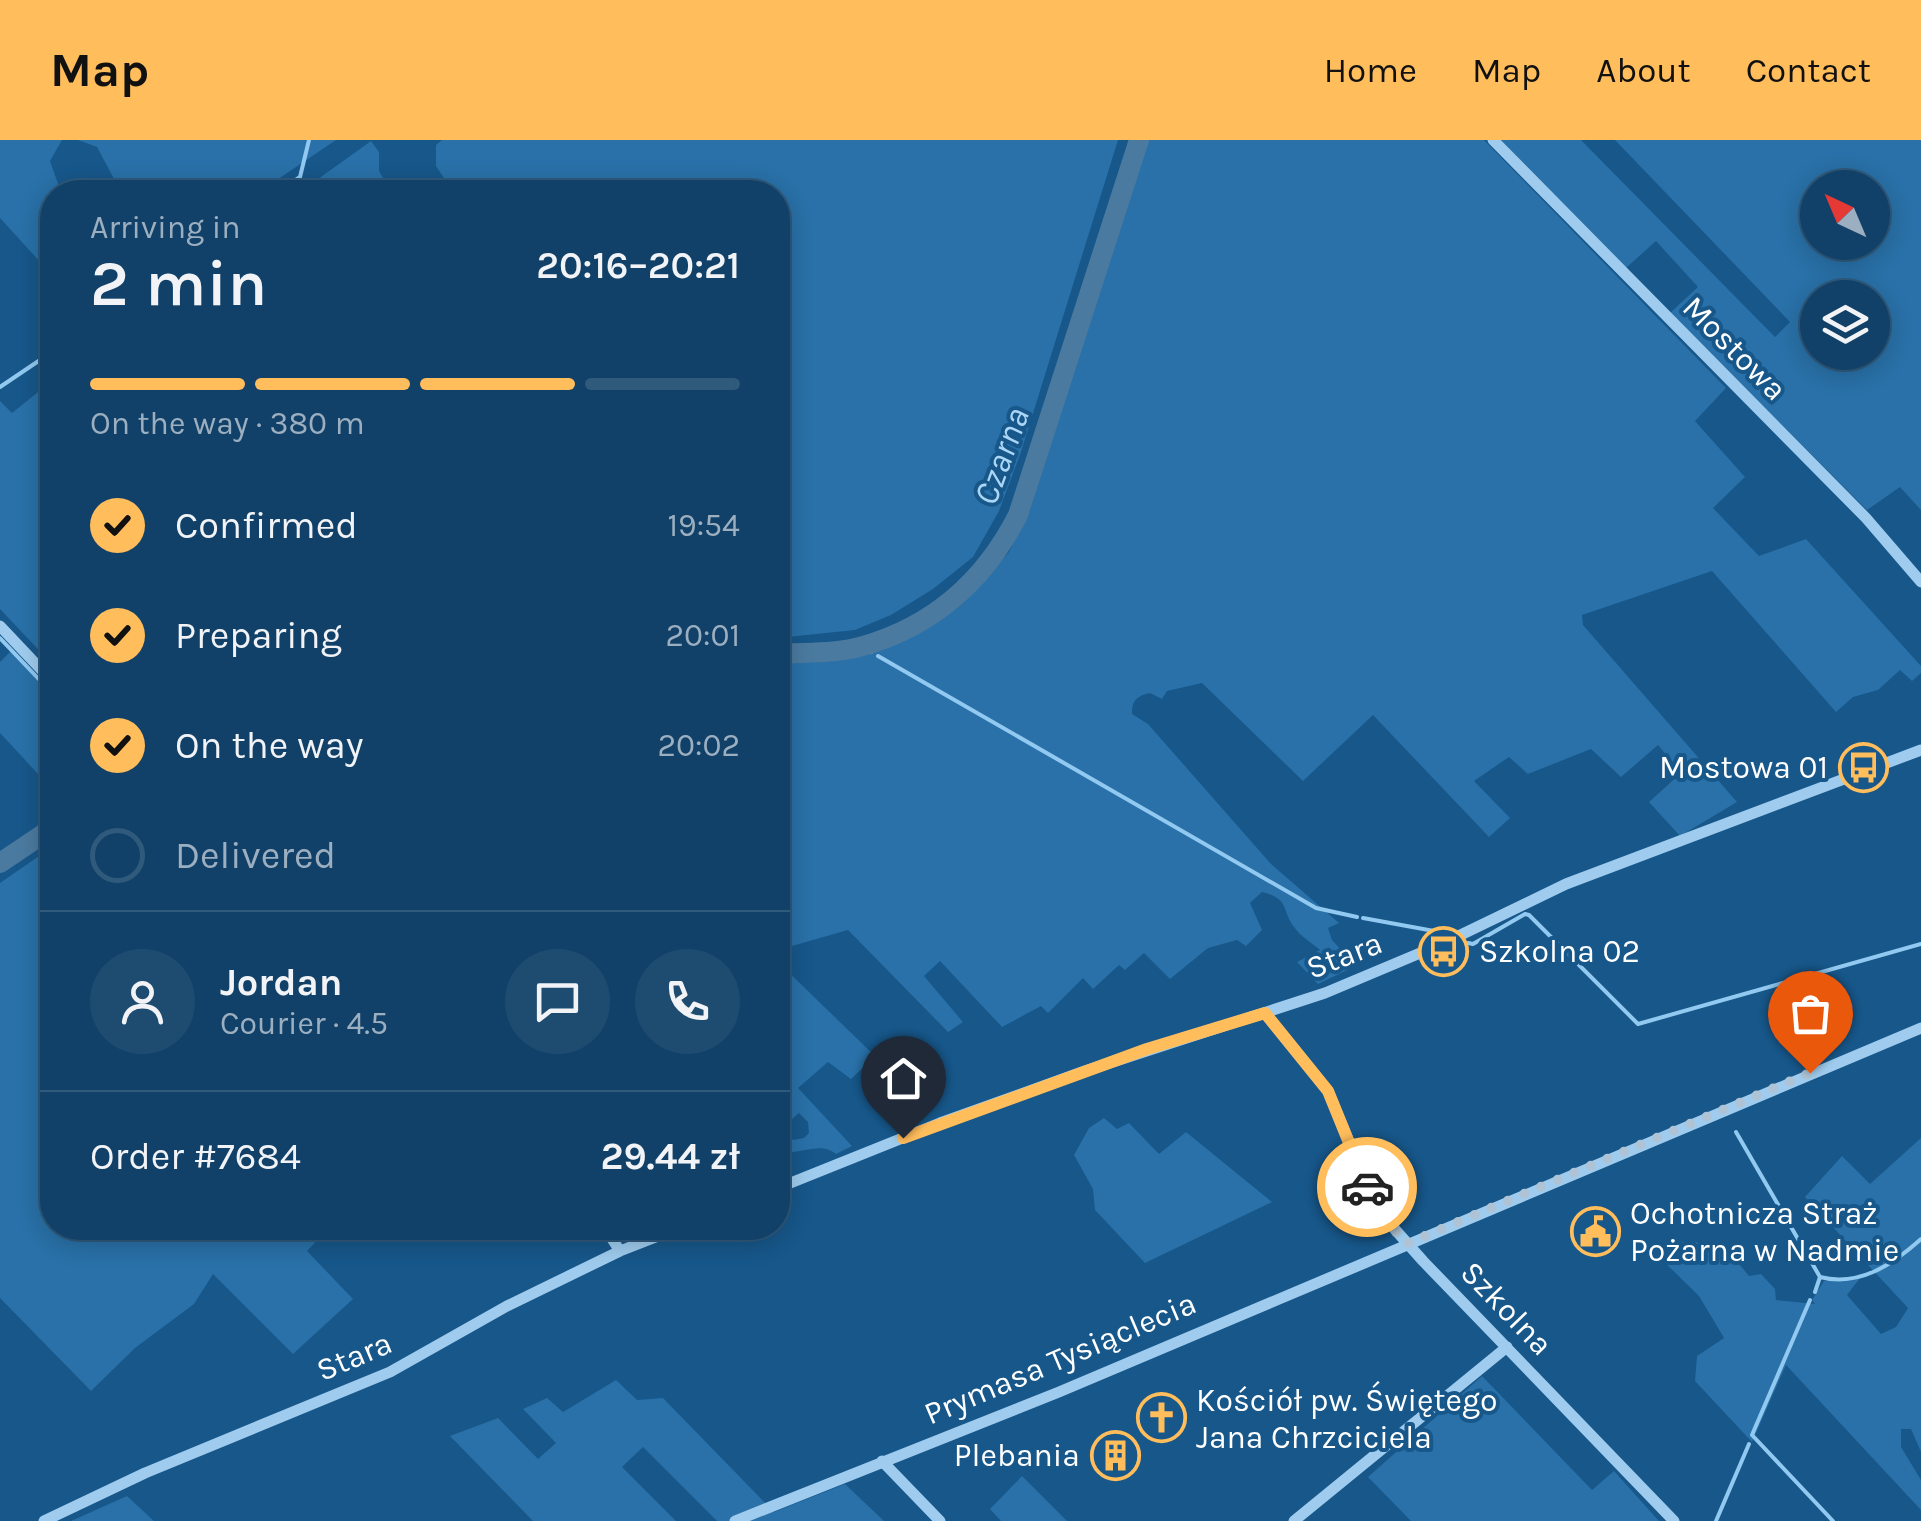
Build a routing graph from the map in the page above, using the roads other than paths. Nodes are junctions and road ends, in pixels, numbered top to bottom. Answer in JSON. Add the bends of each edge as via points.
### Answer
{"nodes":[{"id":1,"x":1493,"y":140,"type":"edge"},
{"id":2,"x":1921,"y":582,"type":"edge"},
{"id":3,"x":0,"y":626,"type":"edge"},
{"id":4,"x":40,"y":668,"type":"edge"},
{"id":5,"x":1921,"y":750,"type":"edge"},
{"id":6,"x":1265,"y":1013,"type":"junction"},
{"id":7,"x":1921,"y":1028,"type":"edge"},
{"id":8,"x":790,"y":1183,"type":"edge"},
{"id":9,"x":613,"y":1240,"type":"edge"},
{"id":10,"x":647,"y":1240,"type":"edge"},
{"id":11,"x":1406,"y":1244,"type":"junction"},
{"id":12,"x":620,"y":1250,"type":"junction"},
{"id":13,"x":1507,"y":1347,"type":"junction"},
{"id":14,"x":882,"y":1460,"type":"junction"},
{"id":15,"x":1672,"y":1520,"type":"edge"},
{"id":16,"x":44,"y":1521,"type":"edge"},
{"id":17,"x":735,"y":1521,"type":"edge"},
{"id":18,"x":940,"y":1521,"type":"edge"},
{"id":19,"x":1294,"y":1521,"type":"edge"}],
"edges":[{"from":1,"to":2,"type":"street","name":"Mostowa","via":[[1866,518]]},
{"from":3,"to":4,"type":"street"},
{"from":5,"to":6,"type":"street","name":"Stara","via":[[1623,861],[1391,967]]},
{"from":6,"to":8,"type":"street","name":"Stara","via":[[1085,1071]]},
{"from":6,"to":11,"type":"street","name":"Szkolna","via":[[1328,1091],[1364,1182]]},
{"from":7,"to":11,"type":"street","name":"Prymasa Tysiąclecia"},
{"from":9,"to":12,"type":"street"},
{"from":10,"to":12,"type":"street","name":"Stara"},
{"from":11,"to":13,"type":"street","name":"Szkolna"},
{"from":11,"to":14,"type":"street","name":"Prymasa Tysiąclecia"},
{"from":12,"to":16,"type":"street","name":"Stara","via":[[390,1372],[144,1472]]},
{"from":13,"to":15,"type":"street","name":"Szkolna"},
{"from":13,"to":19,"type":"street"},
{"from":14,"to":17,"type":"street","name":"Prymasa Tysiąclecia"},
{"from":14,"to":18,"type":"street"}]}
